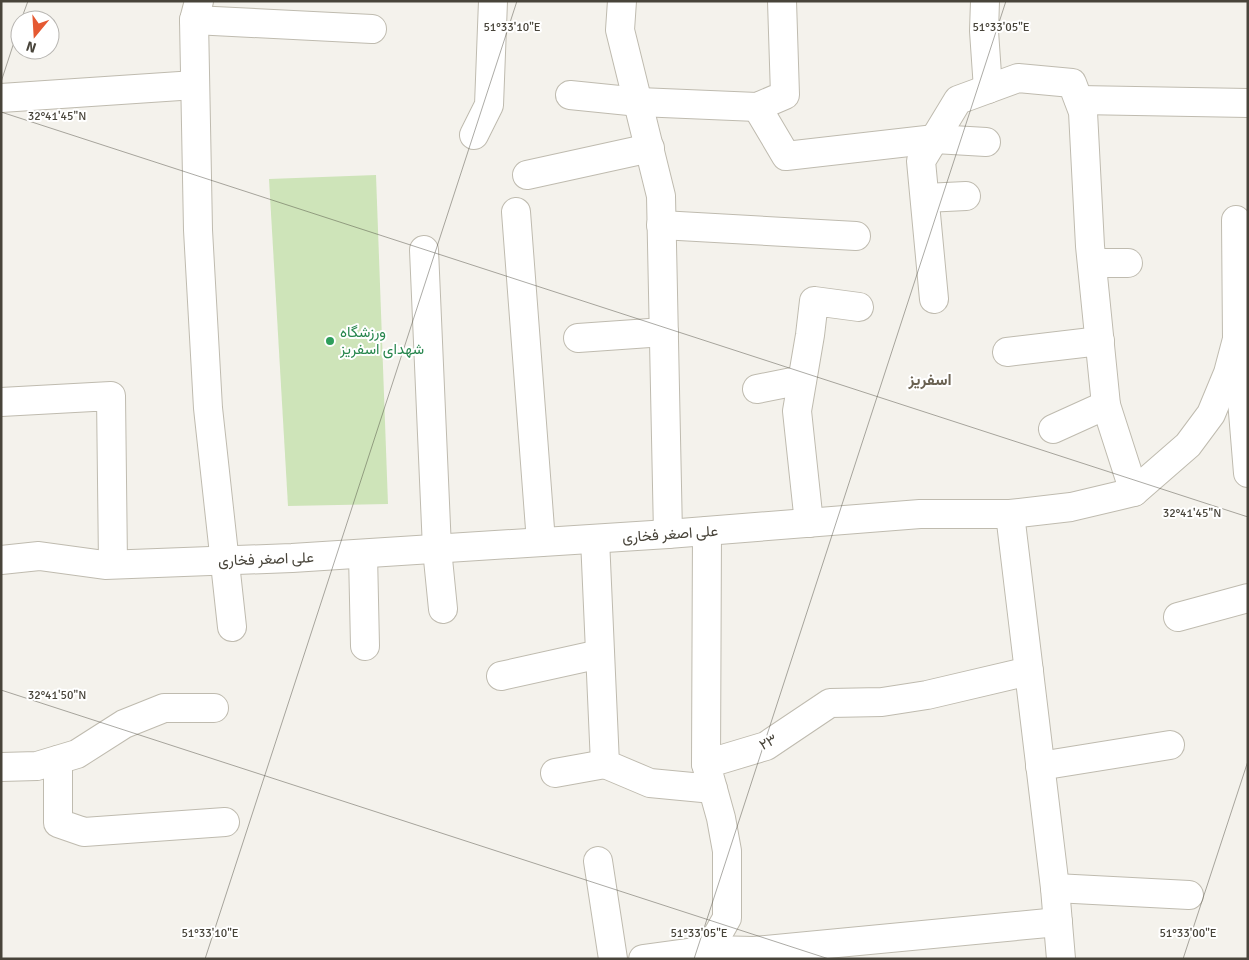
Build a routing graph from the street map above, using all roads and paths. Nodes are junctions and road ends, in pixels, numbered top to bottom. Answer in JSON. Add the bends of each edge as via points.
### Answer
{"nodes":[{"id":1,"x":493,"y":1,"type":"edge"},
{"id":2,"x":622,"y":1,"type":"edge"},
{"id":3,"x":782,"y":1,"type":"edge"},
{"id":4,"x":985,"y":1,"type":"edge"},
{"id":5,"x":196,"y":10,"type":"edge"},
{"id":6,"x":372,"y":29,"type":"dead end"},
{"id":7,"x":195,"y":85,"type":"junction"},
{"id":8,"x":988,"y":90,"type":"junction"},
{"id":9,"x":570,"y":95,"type":"dead end"},
{"id":10,"x":1,"y":98,"type":"edge"},
{"id":11,"x":1079,"y":100,"type":"junction"},
{"id":12,"x":639,"y":102,"type":"junction"},
{"id":13,"x":1248,"y":103,"type":"edge"},
{"id":14,"x":757,"y":107,"type":"junction"},
{"id":15,"x":474,"y":135,"type":"dead end"},
{"id":16,"x":935,"y":139,"type":"junction"},
{"id":17,"x":986,"y":142,"type":"dead end"},
{"id":18,"x":650,"y":148,"type":"junction"},
{"id":19,"x":527,"y":175,"type":"dead end"},
{"id":20,"x":966,"y":196,"type":"dead end"},
{"id":21,"x":925,"y":198,"type":"junction"},
{"id":22,"x":516,"y":212,"type":"dead end"},
{"id":23,"x":1236,"y":220,"type":"dead end"},
{"id":24,"x":661,"y":226,"type":"junction"},
{"id":25,"x":856,"y":236,"type":"dead end"},
{"id":26,"x":424,"y":250,"type":"dead end"},
{"id":27,"x":1092,"y":263,"type":"junction"},
{"id":28,"x":1128,"y":263,"type":"dead end"},
{"id":29,"x":934,"y":299,"type":"dead end"},
{"id":30,"x":859,"y":307,"type":"dead end"},
{"id":31,"x":664,"y":332,"type":"junction"},
{"id":32,"x":1242,"y":335,"type":"edge"},
{"id":33,"x":578,"y":338,"type":"dead end"},
{"id":34,"x":1100,"y":341,"type":"junction"},
{"id":35,"x":1007,"y":352,"type":"dead end"},
{"id":36,"x":802,"y":380,"type":"junction"},
{"id":37,"x":758,"y":389,"type":"dead end"},
{"id":38,"x":1,"y":402,"type":"edge"},
{"id":39,"x":1106,"y":406,"type":"junction"},
{"id":40,"x":1053,"y":429,"type":"dead end"},
{"id":41,"x":1248,"y":473,"type":"edge"},
{"id":42,"x":1134,"y":492,"type":"junction"},
{"id":43,"x":1010,"y":514,"type":"junction"},
{"id":44,"x":809,"y":523,"type":"junction"},
{"id":45,"x":707,"y":531,"type":"junction"},
{"id":46,"x":668,"y":534,"type":"junction"},
{"id":47,"x":595,"y":539,"type":"junction"},
{"id":48,"x":541,"y":542,"type":"junction"},
{"id":49,"x":438,"y":549,"type":"junction"},
{"id":50,"x":363,"y":554,"type":"junction"},
{"id":51,"x":1,"y":560,"type":"edge"},
{"id":52,"x":225,"y":560,"type":"junction"},
{"id":53,"x":113,"y":564,"type":"junction"},
{"id":54,"x":1248,"y":598,"type":"edge"},
{"id":55,"x":443,"y":609,"type":"dead end"},
{"id":56,"x":1178,"y":617,"type":"dead end"},
{"id":57,"x":232,"y":627,"type":"dead end"},
{"id":58,"x":365,"y":646,"type":"dead end"},
{"id":59,"x":600,"y":654,"type":"junction"},
{"id":60,"x":1029,"y":671,"type":"junction"},
{"id":61,"x":501,"y":676,"type":"dead end"},
{"id":62,"x":214,"y":708,"type":"dead end"},
{"id":63,"x":1170,"y":746,"type":"dead end"},
{"id":64,"x":58,"y":760,"type":"junction"},
{"id":65,"x":605,"y":764,"type":"junction"},
{"id":66,"x":1040,"y":766,"type":"junction"},
{"id":67,"x":1,"y":767,"type":"edge"},
{"id":68,"x":555,"y":773,"type":"dead end"},
{"id":69,"x":710,"y":777,"type":"junction"},
{"id":70,"x":225,"y":822,"type":"dead end"},
{"id":71,"x":598,"y":861,"type":"dead end"},
{"id":72,"x":1056,"y":888,"type":"junction"},
{"id":73,"x":1189,"y":895,"type":"dead end"},
{"id":74,"x":1058,"y":922,"type":"junction"},
{"id":75,"x":703,"y":954,"type":"edge"},
{"id":76,"x":613,"y":959,"type":"edge"},
{"id":77,"x":643,"y":959,"type":"edge"},
{"id":78,"x":1061,"y":959,"type":"edge"}],
"edges":[{"from":1,"to":15,"type":"street","via":[[489,104]]},
{"from":2,"to":12,"type":"street","via":[[620,30]]},
{"from":3,"to":14,"type":"street","via":[[785,95]]},
{"from":4,"to":8,"type":"street"},
{"from":5,"to":6,"type":"street"},
{"from":5,"to":7,"type":"street"},
{"from":7,"to":10,"type":"street"},
{"from":7,"to":52,"type":"street","via":[[198,230],[208,408]]},
{"from":8,"to":11,"type":"street","via":[[1018,78],[1072,84]]},
{"from":8,"to":16,"type":"street","via":[[958,100]]},
{"from":9,"to":12,"type":"street"},
{"from":11,"to":13,"type":"street"},
{"from":11,"to":27,"type":"street","via":[[1083,112]]},
{"from":12,"to":14,"type":"street"},
{"from":12,"to":18,"type":"street"},
{"from":14,"to":16,"type":"street","via":[[786,156]]},
{"from":16,"to":17,"type":"street"},
{"from":16,"to":21,"type":"street","via":[[921,161]]},
{"from":18,"to":19,"type":"street"},
{"from":18,"to":24,"type":"street","via":[[661,196]]},
{"from":20,"to":21,"type":"street"},
{"from":21,"to":29,"type":"street"},
{"from":22,"to":48,"type":"street"},
{"from":23,"to":32,"type":"street"},
{"from":24,"to":25,"type":"street"},
{"from":24,"to":31,"type":"street"},
{"from":26,"to":49,"type":"street"},
{"from":27,"to":28,"type":"street"},
{"from":27,"to":34,"type":"street"},
{"from":30,"to":36,"type":"street","via":[[814,301]]},
{"from":31,"to":33,"type":"street"},
{"from":31,"to":46,"type":"street"},
{"from":32,"to":41,"type":"street"},
{"from":32,"to":42,"type":"street","name":"علی اصغر فخاری","via":[[1211,414],[1188,445]]},
{"from":34,"to":35,"type":"street"},
{"from":34,"to":39,"type":"street"},
{"from":36,"to":37,"type":"street"},
{"from":36,"to":44,"type":"street","via":[[797,411]]},
{"from":38,"to":53,"type":"street","via":[[111,396]]},
{"from":39,"to":40,"type":"street"},
{"from":39,"to":42,"type":"street"},
{"from":42,"to":43,"type":"street","name":"علی اصغر فخاری","via":[[1071,507]]},
{"from":43,"to":44,"type":"street","name":"علی اصغر فخاری","via":[[920,514]]},
{"from":43,"to":60,"type":"street"},
{"from":44,"to":45,"type":"street","name":"علی اصغر فخاری"},
{"from":45,"to":46,"type":"street","name":"علی اصغر فخاری"},
{"from":45,"to":69,"type":"street"},
{"from":46,"to":47,"type":"street","name":"علی اصغر فخاری"},
{"from":47,"to":48,"type":"street","name":"علی اصغر فخاری"},
{"from":47,"to":59,"type":"street"},
{"from":48,"to":49,"type":"street","name":"علی اصغر فخاری"},
{"from":49,"to":50,"type":"street","name":"علی اصغر فخاری"},
{"from":49,"to":55,"type":"street"},
{"from":50,"to":52,"type":"street","name":"علی اصغر فخاری"},
{"from":50,"to":58,"type":"street"},
{"from":51,"to":53,"type":"street","name":"علی اصغر فخاری","via":[[39,556]]},
{"from":52,"to":53,"type":"street","name":"علی اصغر فخاری"},
{"from":52,"to":57,"type":"street"},
{"from":54,"to":56,"type":"street"},
{"from":59,"to":61,"type":"street"},
{"from":59,"to":65,"type":"street"},
{"from":60,"to":66,"type":"street"},
{"from":60,"to":69,"type":"street","name":"۲۳","via":[[927,695],[882,702],[830,703],[766,746]]},
{"from":62,"to":64,"type":"street","via":[[164,708],[124,724],[77,754]]},
{"from":63,"to":66,"type":"street"},
{"from":64,"to":67,"type":"street","via":[[37,766]]},
{"from":64,"to":70,"type":"street","via":[[58,823],[84,832]]},
{"from":65,"to":68,"type":"street"},
{"from":65,"to":69,"type":"street","via":[[650,783]]},
{"from":66,"to":72,"type":"street"},
{"from":69,"to":75,"type":"street","via":[[722,818],[727,851],[727,918]]},
{"from":71,"to":76,"type":"street"},
{"from":72,"to":73,"type":"street"},
{"from":72,"to":74,"type":"street"},
{"from":74,"to":75,"type":"street"},
{"from":74,"to":78,"type":"street"},
{"from":75,"to":77,"type":"street"}]}
